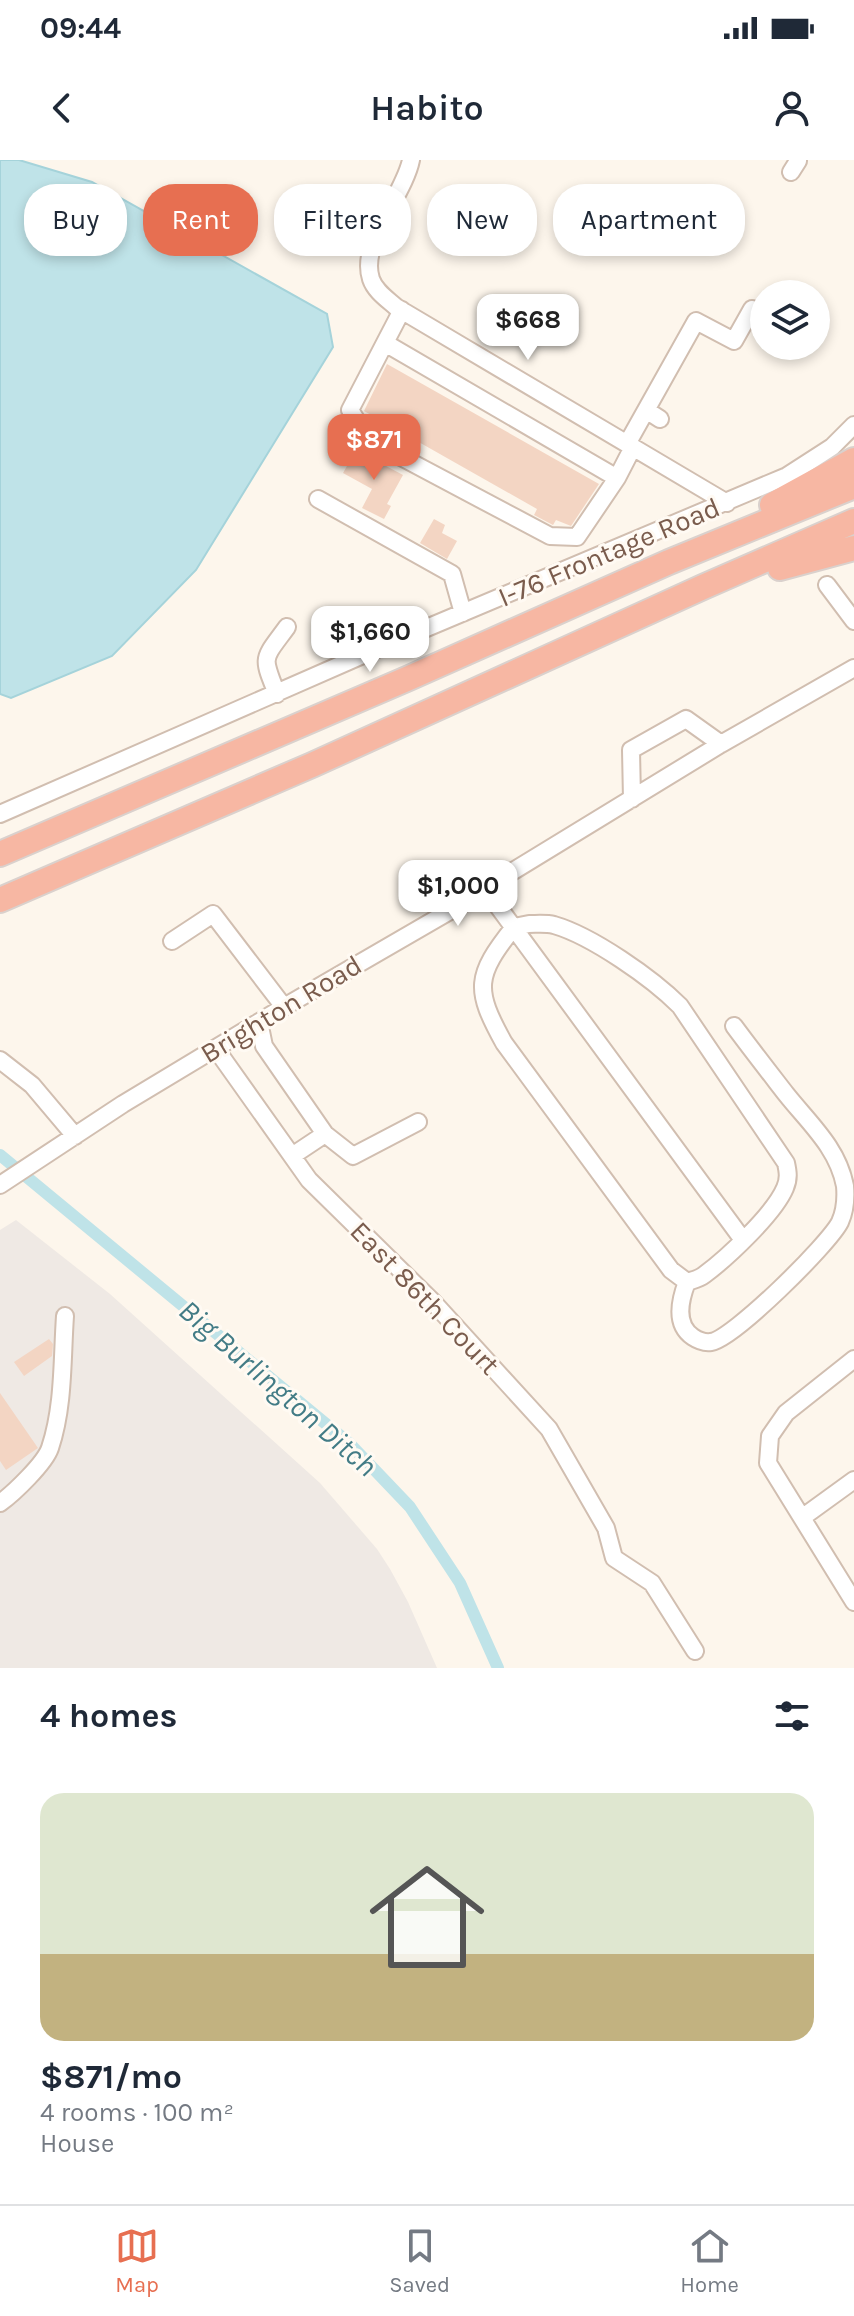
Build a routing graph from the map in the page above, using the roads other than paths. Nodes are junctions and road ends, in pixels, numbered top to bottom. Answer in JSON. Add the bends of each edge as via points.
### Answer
{"nodes":[{"id":1,"x":411,"y":160,"type":"edge"},
{"id":2,"x":402,"y":310,"type":"junction"},
{"id":3,"x":750,"y":313,"type":"edge"},
{"id":4,"x":385,"y":343,"type":"junction"},
{"id":5,"x":854,"y":425,"type":"edge"},
{"id":6,"x":630,"y":445,"type":"junction"},
{"id":7,"x":854,"y":460,"type":"edge"},
{"id":8,"x":617,"y":478,"type":"junction"},
{"id":9,"x":854,"y":486,"type":"edge"},
{"id":10,"x":318,"y":499,"type":"dead end"},
{"id":11,"x":727,"y":503,"type":"junction"},
{"id":12,"x":854,"y":521,"type":"edge"},
{"id":13,"x":854,"y":548,"type":"edge"},
{"id":14,"x":669,"y":562,"type":"junction"},
{"id":15,"x":827,"y":585,"type":"dead end"},
{"id":16,"x":463,"y":613,"type":"junction"},
{"id":17,"x":635,"y":619,"type":"junction"},
{"id":18,"x":854,"y":621,"type":"edge"},
{"id":19,"x":287,"y":627,"type":"dead end"},
{"id":20,"x":854,"y":668,"type":"edge"},
{"id":21,"x":277,"y":694,"type":"junction"},
{"id":22,"x":721,"y":744,"type":"junction"},
{"id":23,"x":632,"y":799,"type":"junction"},
{"id":24,"x":0,"y":814,"type":"edge"},
{"id":25,"x":0,"y":854,"type":"edge"},
{"id":26,"x":486,"y":890,"type":"junction"},
{"id":27,"x":0,"y":900,"type":"edge"},
{"id":28,"x":514,"y":927,"type":"junction"},
{"id":29,"x":172,"y":941,"type":"dead end"},
{"id":30,"x":284,"y":1007,"type":"junction"},
{"id":31,"x":259,"y":1022,"type":"junction"},
{"id":32,"x":734,"y":1026,"type":"dead end"},
{"id":33,"x":216,"y":1049,"type":"junction"},
{"id":34,"x":0,"y":1060,"type":"edge"},
{"id":35,"x":418,"y":1122,"type":"dead end"},
{"id":36,"x":325,"y":1134,"type":"junction"},
{"id":37,"x":75,"y":1136,"type":"junction"},
{"id":38,"x":292,"y":1156,"type":"junction"},
{"id":39,"x":2,"y":1184,"type":"edge"},
{"id":40,"x":743,"y":1240,"type":"junction"},
{"id":41,"x":687,"y":1282,"type":"junction"},
{"id":42,"x":65,"y":1316,"type":"dead end"},
{"id":43,"x":854,"y":1359,"type":"edge"},
{"id":44,"x":854,"y":1480,"type":"edge"},
{"id":45,"x":0,"y":1503,"type":"edge"},
{"id":46,"x":803,"y":1517,"type":"junction"},
{"id":47,"x":854,"y":1602,"type":"edge"},
{"id":48,"x":695,"y":1651,"type":"dead end"}],
"edges":[{"from":1,"to":2,"type":"street","via":[[369,263],[380,294]]},
{"from":2,"to":4,"type":"street"},
{"from":2,"to":6,"type":"street"},
{"from":3,"to":6,"type":"street","via":[[734,341],[696,321],[653,414]]},
{"from":4,"to":8,"type":"street"},
{"from":4,"to":8,"type":"street","via":[[350,410],[369,440],[550,536],[577,537]]},
{"from":5,"to":11,"type":"street","name":"I-76 Frontage Road","via":[[832,447],[787,476]]},
{"from":6,"to":8,"type":"street"},
{"from":6,"to":11,"type":"street"},
{"from":7,"to":14,"type":"highway","via":[[711,533]]},
{"from":9,"to":14,"type":"highway"},
{"from":10,"to":16,"type":"street","via":[[452,574]]},
{"from":11,"to":16,"type":"street","name":"I-76 Frontage Road"},
{"from":12,"to":17,"type":"highway"},
{"from":13,"to":17,"type":"highway","via":[[779,568],[675,611]]},
{"from":14,"to":25,"type":"highway"},
{"from":15,"to":18,"type":"street"},
{"from":16,"to":21,"type":"street","name":"I-76 Frontage Road"},
{"from":17,"to":27,"type":"highway"},
{"from":19,"to":21,"type":"street","via":[[265,656]]},
{"from":20,"to":22,"type":"street","name":"Brighton Road"},
{"from":21,"to":24,"type":"street","name":"I-76 Frontage Road"},
{"from":22,"to":23,"type":"street","name":"Brighton Road"},
{"from":22,"to":23,"type":"street","via":[[686,719],[631,750]]},
{"from":23,"to":26,"type":"street","name":"Brighton Road"},
{"from":26,"to":28,"type":"street"},
{"from":26,"to":30,"type":"street","name":"Brighton Road"},
{"from":28,"to":40,"type":"street"},
{"from":28,"to":40,"type":"street","via":[[553,924],[587,940],[652,979],[680,1006],[789,1174],[785,1189]]},
{"from":28,"to":41,"type":"street","via":[[490,956],[482,982],[489,1016],[671,1270]]},
{"from":29,"to":30,"type":"street","via":[[213,914]]},
{"from":30,"to":31,"type":"street","name":"Brighton Road"},
{"from":31,"to":33,"type":"street","name":"Brighton Road"},
{"from":31,"to":36,"type":"street","via":[[264,1046]]},
{"from":32,"to":41,"type":"street","via":[[830,1148],[844,1184],[844,1209],[831,1237],[726,1336],[702,1342],[690,1335],[679,1302]]},
{"from":33,"to":37,"type":"street","name":"Brighton Road"},
{"from":33,"to":38,"type":"street","name":"East 86th Court"},
{"from":34,"to":37,"type":"street","via":[[32,1085]]},
{"from":35,"to":36,"type":"street","via":[[353,1156]]},
{"from":36,"to":38,"type":"street"},
{"from":37,"to":39,"type":"street","name":"Brighton Road"},
{"from":38,"to":48,"type":"street","name":"East 86th Court","via":[[309,1180],[434,1303],[549,1429],[606,1528],[614,1558],[652,1583]]},
{"from":40,"to":41,"type":"street","via":[[702,1278]]},
{"from":42,"to":45,"type":"street","via":[[60,1397],[49,1450]]},
{"from":43,"to":46,"type":"street","via":[[786,1413],[770,1436],[768,1463]]},
{"from":44,"to":46,"type":"street"},
{"from":46,"to":47,"type":"street"}]}
